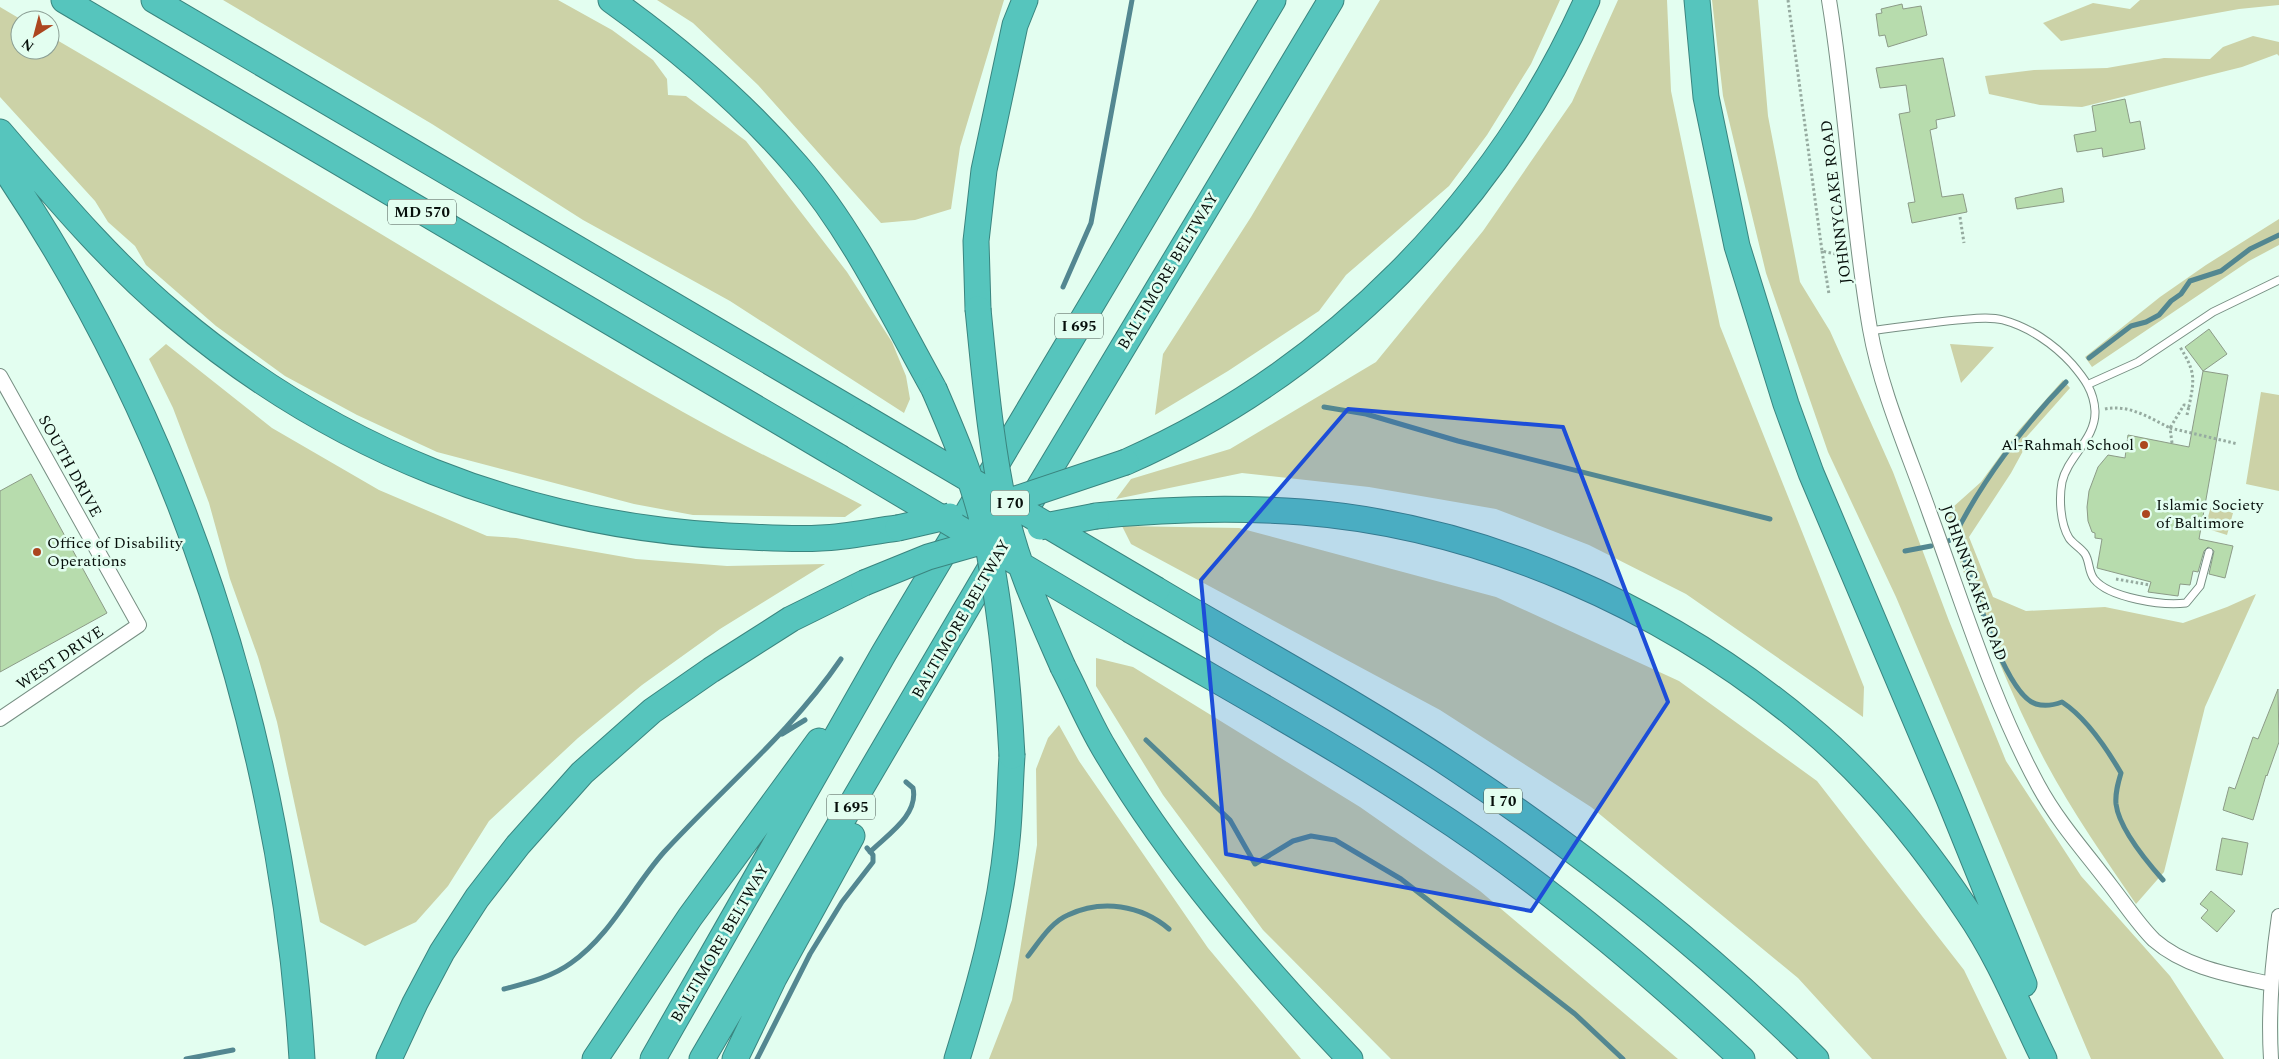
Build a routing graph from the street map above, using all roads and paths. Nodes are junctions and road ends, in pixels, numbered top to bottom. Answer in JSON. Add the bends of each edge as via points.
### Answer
{"nodes":[{"id":1,"x":64,"y":0,"type":"edge"},
{"id":2,"x":154,"y":0,"type":"edge"},
{"id":3,"x":611,"y":0,"type":"edge"},
{"id":4,"x":1025,"y":0,"type":"edge"},
{"id":5,"x":1274,"y":0,"type":"edge"},
{"id":6,"x":1330,"y":0,"type":"edge"},
{"id":7,"x":1587,"y":0,"type":"edge"},
{"id":8,"x":1697,"y":0,"type":"edge"},
{"id":9,"x":1788,"y":0,"type":"edge"},
{"id":10,"x":1829,"y":0,"type":"edge"},
{"id":11,"x":0,"y":132,"type":"edge"},
{"id":12,"x":0,"y":162,"type":"edge"},
{"id":13,"x":1960,"y":217,"type":"dead end"},
{"id":14,"x":1964,"y":243,"type":"dead end"},
{"id":15,"x":1822,"y":251,"type":"junction"},
{"id":16,"x":1860,"y":256,"type":"junction"},
{"id":17,"x":2279,"y":280,"type":"edge"},
{"id":18,"x":1829,"y":294,"type":"dead end"},
{"id":19,"x":1870,"y":331,"type":"junction"},
{"id":20,"x":2174,"y":338,"type":"junction"},
{"id":21,"x":0,"y":376,"type":"edge"},
{"id":22,"x":2088,"y":384,"type":"junction"},
{"id":23,"x":2189,"y":406,"type":"junction"},
{"id":24,"x":2095,"y":411,"type":"junction"},
{"id":25,"x":2187,"y":415,"type":"dead end"},
{"id":26,"x":862,"y":416,"type":"joint"},
{"id":27,"x":2170,"y":428,"type":"junction"},
{"id":28,"x":2172,"y":443,"type":"dead end"},
{"id":29,"x":2238,"y":444,"type":"dead end"},
{"id":30,"x":2209,"y":552,"type":"dead end"},
{"id":31,"x":998,"y":554,"type":"junction"},
{"id":32,"x":2113,"y":578,"type":"dead end"},
{"id":33,"x":2150,"y":585,"type":"dead end"},
{"id":34,"x":139,"y":625,"type":"joint"},
{"id":35,"x":884,"y":653,"type":"junction"},
{"id":36,"x":0,"y":720,"type":"edge"},
{"id":37,"x":2279,"y":916,"type":"edge"},
{"id":38,"x":2271,"y":984,"type":"junction"},
{"id":39,"x":302,"y":1059,"type":"edge"},
{"id":40,"x":390,"y":1059,"type":"edge"},
{"id":41,"x":594,"y":1059,"type":"edge"},
{"id":42,"x":653,"y":1059,"type":"edge"},
{"id":43,"x":702,"y":1059,"type":"edge"},
{"id":44,"x":735,"y":1059,"type":"edge"},
{"id":45,"x":957,"y":1059,"type":"edge"},
{"id":46,"x":1350,"y":1059,"type":"edge"},
{"id":47,"x":1742,"y":1059,"type":"edge"},
{"id":48,"x":1816,"y":1059,"type":"edge"},
{"id":49,"x":2044,"y":1059,"type":"edge"},
{"id":50,"x":2052,"y":1059,"type":"edge"},
{"id":51,"x":2271,"y":1059,"type":"edge"}],
"edges":[{"from":1,"to":47,"type":"highway","number":"MD 570","bridge":true,"via":[[1428,807],[1522,873],[1610,941]]},
{"from":2,"to":26,"type":"highway","number":"MD 570"},
{"from":3,"to":45,"type":"highway","bridge":true,"via":[[707,76],[798,167],[875,281],[934,388],[963,457],[985,532],[1004,648],[1012,756],[1007,841],[996,909],[979,989]]},
{"from":4,"to":46,"type":"highway","bridge":true,"via":[[1016,25],[984,170],[976,241],[978,309],[989,419],[1007,520],[1031,592],[1063,668],[1103,747],[1145,812],[1214,905],[1275,978]]},
{"from":5,"to":35,"type":"highway","name":"BALTIMORE BELTWAY","number":"I 695"},
{"from":6,"to":31,"type":"highway","name":"BALTIMORE BELTWAY","number":"I 695"},
{"from":7,"to":11,"type":"highway","bridge":true,"via":[[1539,92],[1498,156],[1452,216],[1400,274],[1294,365],[1170,442],[1126,462],[1008,503],[898,528],[821,538],[680,532],[583,517],[529,505],[466,485],[358,438],[259,381],[173,315],[91,235]]},
{"from":8,"to":50,"type":"highway","via":[[1706,98],[1737,246],[1786,404],[1811,473],[2011,950]]},
{"from":9,"to":15,"type":"path"},
{"from":10,"to":16,"type":"street","name":"JOHNNYCAKE ROAD"},
{"from":12,"to":39,"type":"highway","via":[[62,257],[94,315],[140,408],[206,574],[244,700],[274,829],[291,932]]},
{"from":13,"to":14,"type":"path"},
{"from":15,"to":16,"type":"path"},
{"from":15,"to":18,"type":"path"},
{"from":16,"to":19,"type":"street","name":"JOHNNYCAKE ROAD"},
{"from":17,"to":20,"type":"lane","via":[[2213,312]]},
{"from":19,"to":22,"type":"lane","via":[[2001,319],[2054,346]]},
{"from":19,"to":38,"type":"street","name":"JOHNNYCAKE ROAD","via":[[1893,408],[1991,680],[2042,793],[2060,822],[2156,941],[2193,963]]},
{"from":20,"to":22,"type":"lane","via":[[2138,362]]},
{"from":20,"to":23,"type":"path","via":[[2192,367]]},
{"from":21,"to":34,"type":"street","name":"SOUTH DRIVE"},
{"from":22,"to":24,"type":"lane"},
{"from":23,"to":25,"type":"path"},
{"from":23,"to":27,"type":"path","via":[[2184,405]]},
{"from":24,"to":27,"type":"path","via":[[2113,407],[2138,412]]},
{"from":24,"to":30,"type":"lane","via":[[2094,426],[2067,468],[2062,482],[2062,518],[2069,537],[2086,555],[2095,581],[2116,594],[2174,605],[2186,603],[2200,586]]},
{"from":26,"to":48,"type":"highway","number":"I 70","bridge":true,"via":[[1453,767],[1549,833],[1639,901],[1727,975]]},
{"from":27,"to":28,"type":"path"},
{"from":27,"to":29,"type":"path"},
{"from":31,"to":43,"type":"highway","name":"BALTIMORE BELTWAY","number":"I 695"},
{"from":31,"to":44,"type":"highway","via":[[827,884],[774,978]]},
{"from":32,"to":33,"type":"path"},
{"from":34,"to":36,"type":"street","name":"WEST DRIVE"},
{"from":35,"to":41,"type":"highway","via":[[690,917]]},
{"from":35,"to":42,"type":"highway","name":"BALTIMORE BELTWAY","number":"I 695"},
{"from":37,"to":38,"type":"street"},
{"from":38,"to":51,"type":"street"},
{"from":40,"to":49,"type":"highway","bridge":true,"via":[[442,952],[477,898],[518,845],[582,773],[652,711],[711,670],[791,619],[864,583],[928,557],[992,538],[1096,516],[1170,509],[1244,509],[1305,512],[1365,520],[1424,532],[1531,565],[1586,586],[1650,618],[1733,670],[1807,725],[1848,763],[1900,821],[1970,914],[1996,959]]}]}
